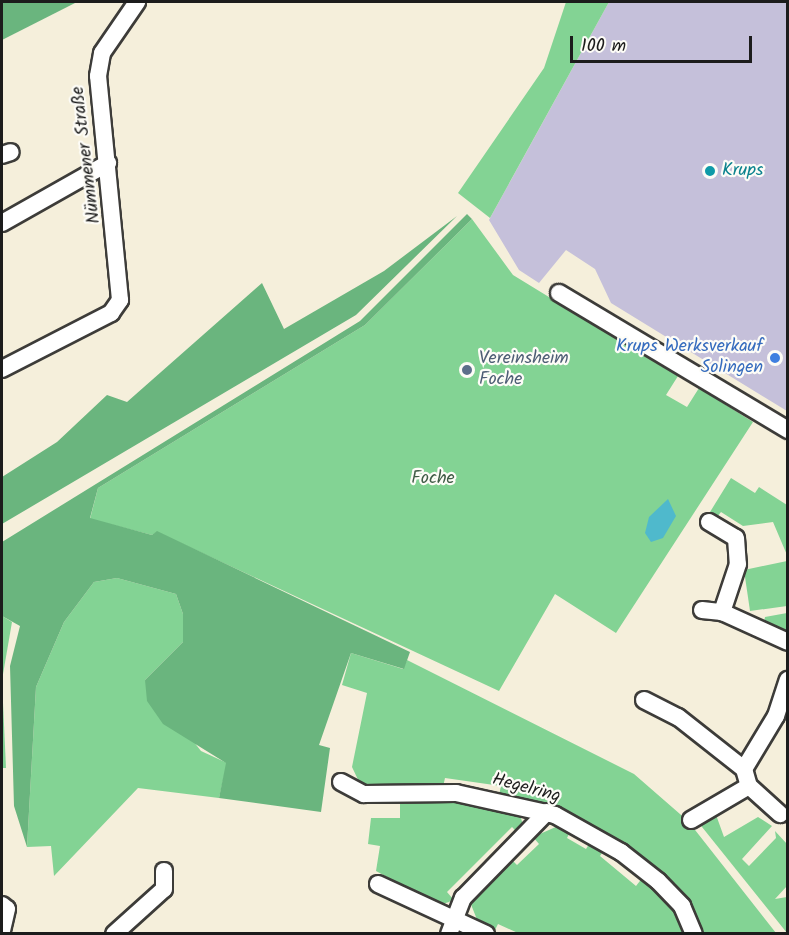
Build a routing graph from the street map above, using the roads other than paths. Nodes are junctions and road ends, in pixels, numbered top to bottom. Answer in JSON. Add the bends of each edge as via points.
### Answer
{"nodes":[{"id":1,"x":137,"y":2,"type":"edge"},
{"id":2,"x":108,"y":164,"type":"junction"},
{"id":3,"x":2,"y":223,"type":"edge"},
{"id":4,"x":559,"y":293,"type":"dead end"},
{"id":5,"x":2,"y":369,"type":"edge"},
{"id":6,"x":788,"y":430,"type":"edge"},
{"id":7,"x":709,"y":522,"type":"dead end"},
{"id":8,"x":702,"y":610,"type":"dead end"},
{"id":9,"x":722,"y":612,"type":"junction"},
{"id":10,"x":788,"y":642,"type":"edge"},
{"id":11,"x":788,"y":680,"type":"edge"},
{"id":12,"x":644,"y":700,"type":"dead end"},
{"id":13,"x":744,"y":769,"type":"junction"},
{"id":14,"x":341,"y":782,"type":"dead end"},
{"id":15,"x":749,"y":786,"type":"junction"},
{"id":16,"x":547,"y":812,"type":"junction"},
{"id":17,"x":785,"y":814,"type":"edge"},
{"id":18,"x":691,"y":820,"type":"dead end"},
{"id":19,"x":164,"y":871,"type":"dead end"},
{"id":20,"x":378,"y":884,"type":"dead end"},
{"id":21,"x":4,"y":907,"type":"edge"},
{"id":22,"x":452,"y":926,"type":"edge"},
{"id":23,"x":2,"y":930,"type":"edge"},
{"id":24,"x":114,"y":933,"type":"edge"},
{"id":25,"x":486,"y":933,"type":"edge"},
{"id":26,"x":694,"y":933,"type":"edge"}],
"edges":[{"from":1,"to":2,"type":"street","name":"Nümmener Straße","via":[[110,38],[100,64]]},
{"from":2,"to":3,"type":"street"},
{"from":2,"to":5,"type":"street","name":"Nümmener Straße","via":[[122,293],[111,313]]},
{"from":4,"to":6,"type":"street"},
{"from":7,"to":9,"type":"street","via":[[736,538],[738,564]]},
{"from":8,"to":9,"type":"street"},
{"from":9,"to":10,"type":"street"},
{"from":11,"to":13,"type":"street","via":[[776,716]]},
{"from":12,"to":13,"type":"street","via":[[678,717]]},
{"from":13,"to":15,"type":"street"},
{"from":14,"to":16,"type":"street","name":"Hegelring","via":[[364,794],[456,793]]},
{"from":15,"to":17,"type":"street"},
{"from":15,"to":18,"type":"street"},
{"from":16,"to":22,"type":"street","via":[[463,898]]},
{"from":16,"to":26,"type":"street","name":"Hegelring","via":[[636,863],[682,906]]},
{"from":19,"to":24,"type":"street","via":[[164,889]]},
{"from":20,"to":22,"type":"street"},
{"from":21,"to":23,"type":"street"},
{"from":22,"to":25,"type":"street"}]}
